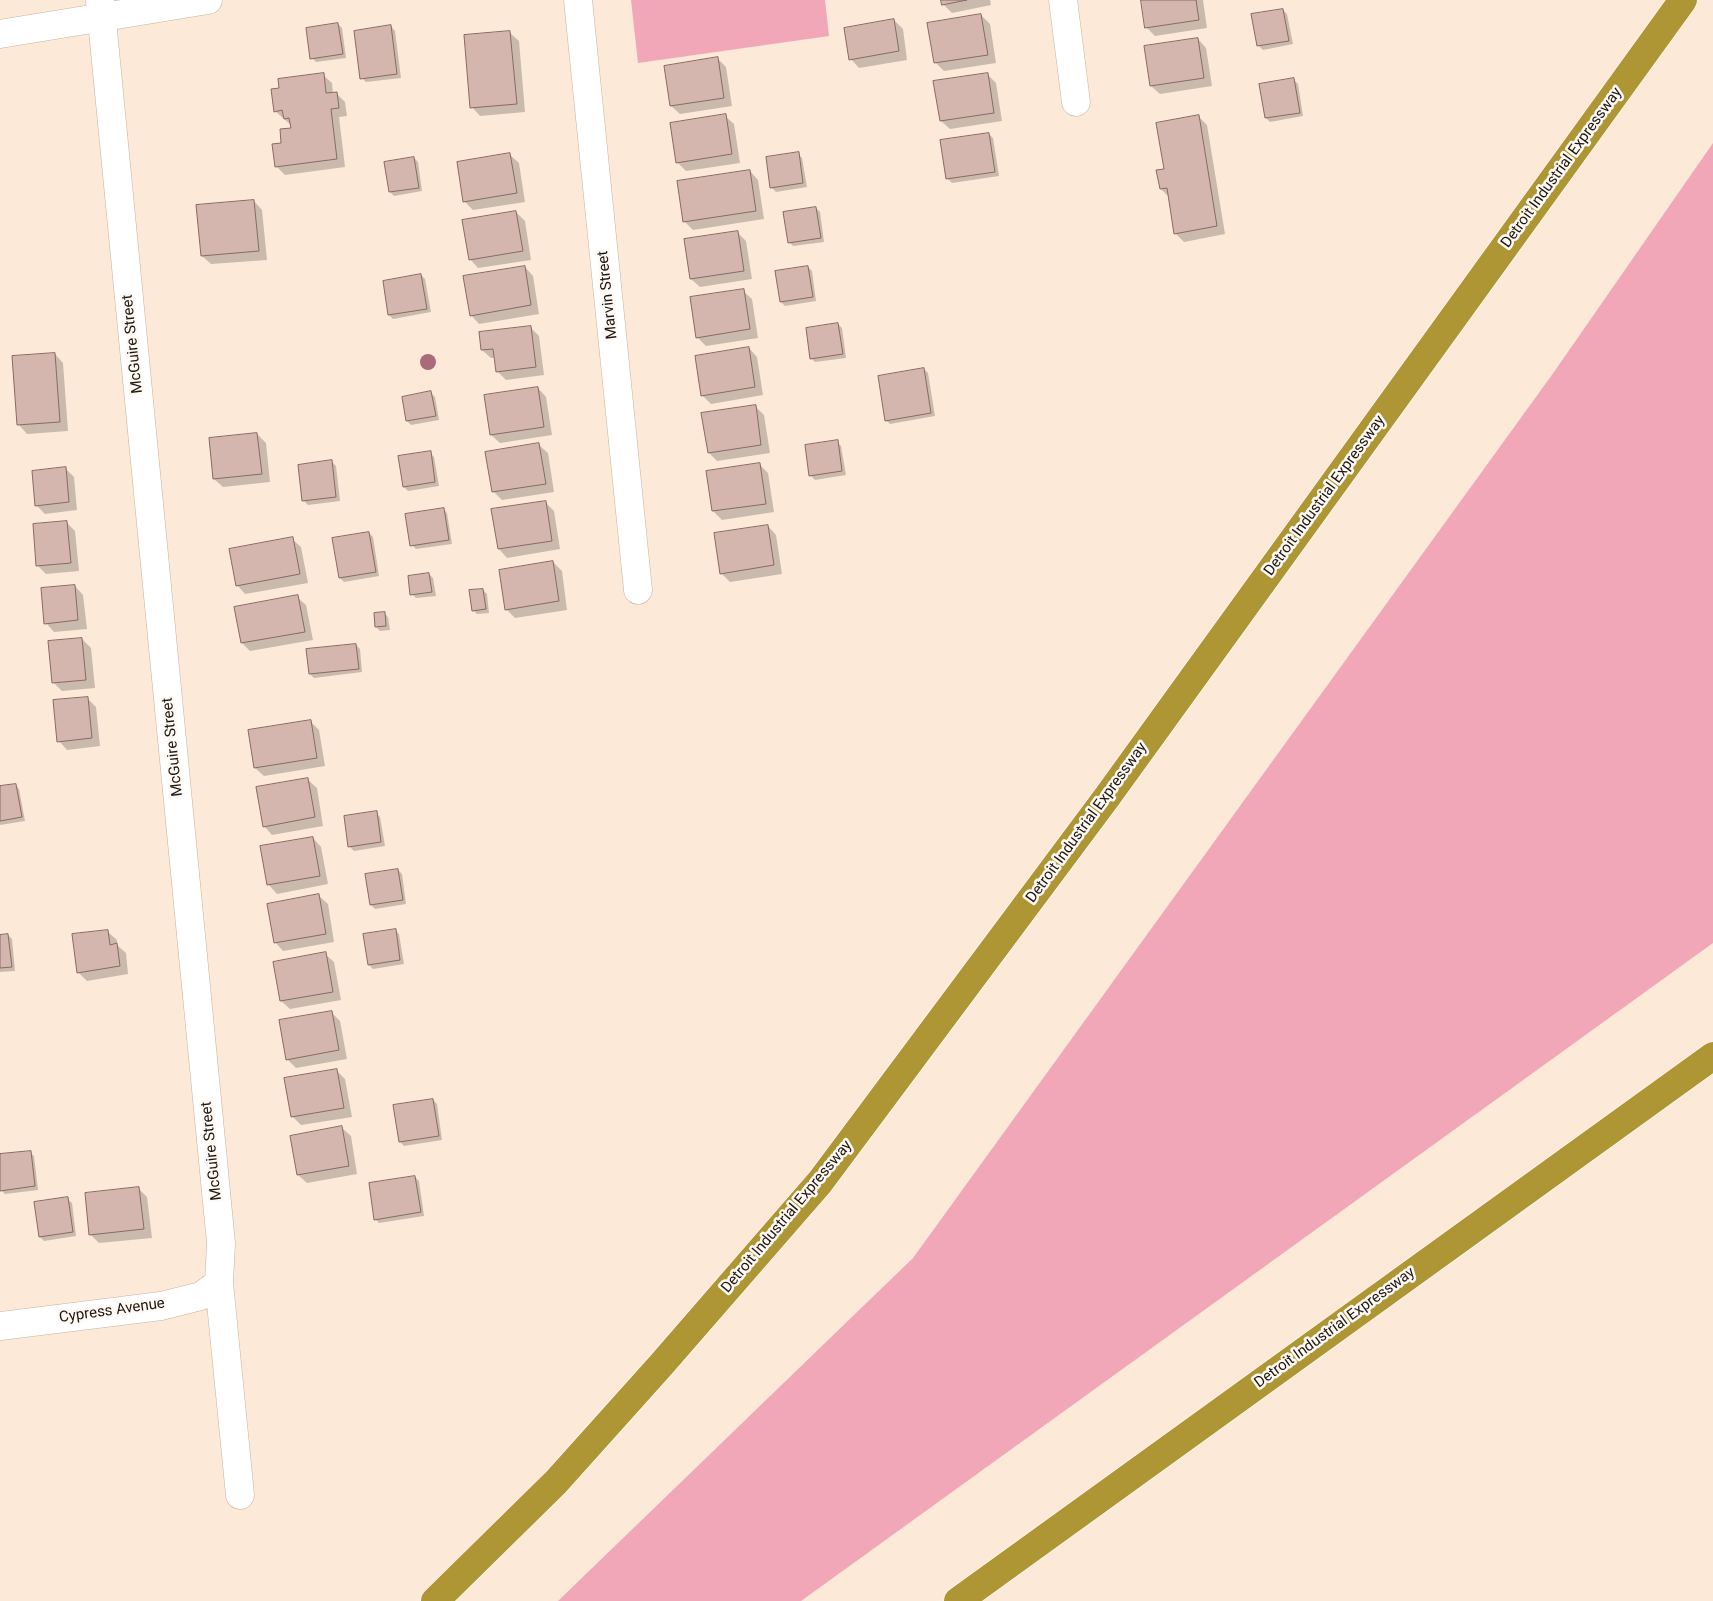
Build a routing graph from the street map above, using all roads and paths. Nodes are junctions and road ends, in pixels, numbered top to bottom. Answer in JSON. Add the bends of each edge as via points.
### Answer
{"nodes":[{"id":1,"x":208,"y":0,"type":"edge"},
{"id":2,"x":578,"y":0,"type":"edge"},
{"id":3,"x":1063,"y":0,"type":"edge"},
{"id":4,"x":1683,"y":0,"type":"edge"},
{"id":5,"x":100,"y":8,"type":"edge"},
{"id":6,"x":0,"y":34,"type":"edge"},
{"id":7,"x":1076,"y":102,"type":"dead end"},
{"id":8,"x":638,"y":590,"type":"dead end"},
{"id":9,"x":1713,"y":1056,"type":"edge"},
{"id":10,"x":219,"y":1283,"type":"junction"},
{"id":11,"x":0,"y":1326,"type":"edge"},
{"id":12,"x":240,"y":1495,"type":"dead end"},
{"id":13,"x":435,"y":1601,"type":"edge"},
{"id":14,"x":958,"y":1601,"type":"edge"}],
"edges":[{"from":1,"to":5,"type":"street"},
{"from":2,"to":8,"type":"street","name":"Marvin Street"},
{"from":3,"to":7,"type":"street"},
{"from":4,"to":13,"type":"highway","name":"Detroit Industrial Expressway","via":[[1107,797],[820,1182],[556,1482]]},
{"from":5,"to":6,"type":"street"},
{"from":5,"to":10,"type":"street","name":"McGuire Street","via":[[221,1243]]},
{"from":9,"to":14,"type":"highway","name":"Detroit Industrial Expressway"},
{"from":10,"to":11,"type":"street","name":"Cypress Avenue","via":[[201,1296],[161,1306]]},
{"from":10,"to":12,"type":"street","name":"McGuire Street"}]}
